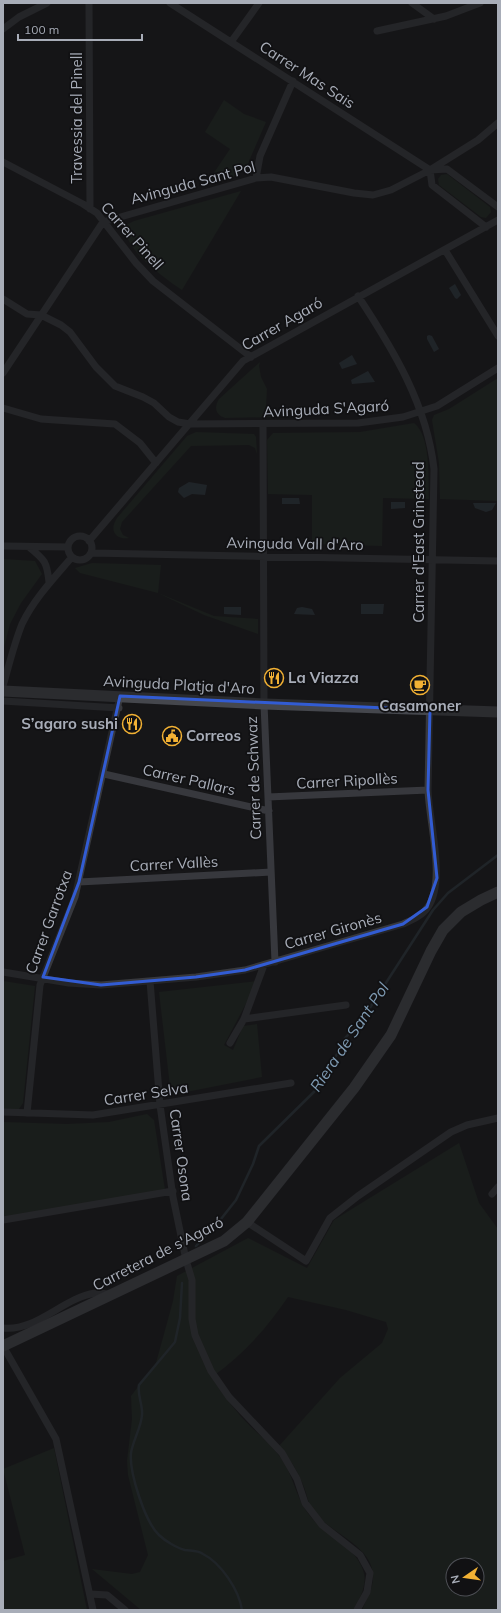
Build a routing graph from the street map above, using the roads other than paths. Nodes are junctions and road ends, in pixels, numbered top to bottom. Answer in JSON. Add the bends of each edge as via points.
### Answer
{"nodes":[{"id":1,"x":47,"y":3,"type":"edge"},
{"id":2,"x":89,"y":3,"type":"edge"},
{"id":3,"x":170,"y":3,"type":"edge"},
{"id":4,"x":259,"y":3,"type":"edge"},
{"id":5,"x":412,"y":3,"type":"edge"},
{"id":6,"x":480,"y":3,"type":"edge"},
{"id":7,"x":434,"y":19,"type":"junction"},
{"id":8,"x":3,"y":29,"type":"edge"},
{"id":9,"x":377,"y":31,"type":"dead end"},
{"id":10,"x":231,"y":42,"type":"junction"},
{"id":11,"x":293,"y":81,"type":"junction"},
{"id":12,"x":498,"y":123,"type":"edge"},
{"id":13,"x":3,"y":162,"type":"edge"},
{"id":14,"x":430,"y":170,"type":"junction"},
{"id":15,"x":256,"y":178,"type":"junction"},
{"id":16,"x":498,"y":207,"type":"edge"},
{"id":17,"x":90,"y":209,"type":"junction"},
{"id":18,"x":498,"y":220,"type":"edge"},
{"id":19,"x":103,"y":222,"type":"junction"},
{"id":20,"x":486,"y":227,"type":"junction"},
{"id":21,"x":445,"y":250,"type":"junction"},
{"id":22,"x":358,"y":296,"type":"junction"},
{"id":23,"x":3,"y":299,"type":"edge"},
{"id":24,"x":41,"y":315,"type":"junction"},
{"id":25,"x":498,"y":336,"type":"edge"},
{"id":26,"x":251,"y":357,"type":"junction"},
{"id":27,"x":498,"y":368,"type":"edge"},
{"id":28,"x":3,"y":373,"type":"edge"},
{"id":29,"x":3,"y":408,"type":"edge"},
{"id":30,"x":421,"y":411,"type":"junction"},
{"id":31,"x":190,"y":424,"type":"junction"},
{"id":32,"x":263,"y":425,"type":"junction"},
{"id":33,"x":156,"y":463,"type":"junction"},
{"id":34,"x":89,"y":541,"type":"junction"},
{"id":35,"x":3,"y":546,"type":"edge"},
{"id":36,"x":29,"y":547,"type":"junction"},
{"id":37,"x":68,"y":547,"type":"junction"},
{"id":38,"x":91,"y":553,"type":"junction"},
{"id":39,"x":264,"y":556,"type":"junction"},
{"id":40,"x":72,"y":557,"type":"junction"},
{"id":41,"x":434,"y":560,"type":"junction"},
{"id":42,"x":498,"y":561,"type":"edge"},
{"id":43,"x":49,"y":582,"type":"junction"},
{"id":44,"x":3,"y":686,"type":"edge"},
{"id":45,"x":3,"y":691,"type":"edge"},
{"id":46,"x":120,"y":696,"type":"junction"},
{"id":47,"x":3,"y":701,"type":"edge"},
{"id":48,"x":264,"y":704,"type":"junction"},
{"id":49,"x":118,"y":708,"type":"junction"},
{"id":50,"x":430,"y":710,"type":"junction"},
{"id":51,"x":498,"y":712,"type":"edge"},
{"id":52,"x":104,"y":774,"type":"junction"},
{"id":53,"x":428,"y":790,"type":"junction"},
{"id":54,"x":268,"y":797,"type":"junction"},
{"id":55,"x":269,"y":811,"type":"junction"},
{"id":56,"x":271,"y":872,"type":"junction"},
{"id":57,"x":79,"y":882,"type":"junction"},
{"id":58,"x":498,"y":892,"type":"edge"},
{"id":59,"x":275,"y":962,"type":"junction"},
{"id":60,"x":264,"y":965,"type":"junction"},
{"id":61,"x":3,"y":972,"type":"edge"},
{"id":62,"x":43,"y":977,"type":"junction"},
{"id":63,"x":150,"y":981,"type":"junction"},
{"id":64,"x":346,"y":1005,"type":"dead end"},
{"id":65,"x":244,"y":1019,"type":"junction"},
{"id":66,"x":230,"y":1043,"type":"dead end"},
{"id":67,"x":291,"y":1083,"type":"dead end"},
{"id":68,"x":160,"y":1105,"type":"junction"},
{"id":69,"x":3,"y":1112,"type":"edge"},
{"id":70,"x":27,"y":1113,"type":"junction"},
{"id":71,"x":498,"y":1118,"type":"edge"},
{"id":72,"x":498,"y":1187,"type":"edge"},
{"id":73,"x":173,"y":1191,"type":"junction"},
{"id":74,"x":492,"y":1194,"type":"dead end"},
{"id":75,"x":3,"y":1220,"type":"edge"},
{"id":76,"x":247,"y":1222,"type":"junction"},
{"id":77,"x":186,"y":1260,"type":"junction"},
{"id":78,"x":112,"y":1294,"type":"junction"},
{"id":79,"x":3,"y":1328,"type":"edge"},
{"id":80,"x":3,"y":1346,"type":"edge"},
{"id":81,"x":90,"y":1594,"type":"junction"},
{"id":82,"x":93,"y":1610,"type":"edge"},
{"id":83,"x":125,"y":1610,"type":"edge"},
{"id":84,"x":357,"y":1610,"type":"edge"}],
"edges":[{"from":1,"to":8,"type":"street","via":[[19,17]]},
{"from":2,"to":17,"type":"street","name":"Travessia del Pinell"},
{"from":3,"to":10,"type":"street","name":"Carrer Mas Sais"},
{"from":4,"to":10,"type":"street"},
{"from":5,"to":7,"type":"street"},
{"from":6,"to":7,"type":"street"},
{"from":7,"to":9,"type":"street"},
{"from":10,"to":11,"type":"street","name":"Carrer Mas Sais"},
{"from":11,"to":14,"type":"street","name":"Carrer Mas Sais"},
{"from":11,"to":15,"type":"street","via":[[260,156]]},
{"from":12,"to":14,"type":"street","name":"Avinguda Sant Pol","via":[[478,140]]},
{"from":13,"to":17,"type":"street","name":"Carrer Pinell"},
{"from":14,"to":15,"type":"street","name":"Avinguda Sant Pol","via":[[391,190],[372,194],[270,177]]},
{"from":14,"to":16,"type":"street","name":"Carrer Mas Sais","via":[[446,169]]},
{"from":14,"to":20,"type":"street","via":[[432,185]]},
{"from":15,"to":19,"type":"street","name":"Avinguda Sant Pol"},
{"from":17,"to":19,"type":"street","name":"Carrer Pinell"},
{"from":18,"to":20,"type":"street","name":"Carrer Agaró"},
{"from":19,"to":24,"type":"street"},
{"from":19,"to":26,"type":"street","name":"Carrer Pinell","via":[[154,281]]},
{"from":20,"to":21,"type":"street","name":"Carrer Agaró"},
{"from":21,"to":22,"type":"street","name":"Carrer Agaró"},
{"from":21,"to":25,"type":"street"},
{"from":22,"to":26,"type":"street","name":"Carrer Agaró"},
{"from":22,"to":30,"type":"street","name":"Carrer d'East Grinstead","via":[[415,394]]},
{"from":23,"to":24,"type":"street","name":"Avinguda S'Agaró","via":[[27,314]]},
{"from":24,"to":28,"type":"street"},
{"from":24,"to":31,"type":"street","name":"Avinguda S'Agaró","via":[[70,332],[96,367],[115,386],[148,400],[178,422]]},
{"from":26,"to":31,"type":"street","name":"Carrer Agaró","via":[[243,361]]},
{"from":27,"to":30,"type":"street","name":"Avinguda S'Agaró","via":[[437,406]]},
{"from":29,"to":33,"type":"street","via":[[40,419],[116,424],[140,443]]},
{"from":30,"to":32,"type":"street","name":"Avinguda S'Agaró","via":[[403,417],[358,423]]},
{"from":30,"to":41,"type":"street","name":"Carrer d'East Grinstead","via":[[432,448],[434,469]]},
{"from":31,"to":32,"type":"street","name":"Avinguda S'Agaró"},
{"from":31,"to":33,"type":"street","name":"Carrer Agaró"},
{"from":32,"to":39,"type":"street","name":"Carrer de Schwaz"},
{"from":33,"to":34,"type":"street","name":"Carrer Agaró"},
{"from":34,"to":37,"type":"street","via":[[82,536],[77,537]]},
{"from":34,"to":38,"type":"street","via":[[92,545]]},
{"from":35,"to":36,"type":"street"},
{"from":36,"to":37,"type":"street"},
{"from":36,"to":43,"type":"street","via":[[41,556],[48,566]]},
{"from":37,"to":40,"type":"street"},
{"from":38,"to":39,"type":"street","name":"Avinguda Vall d'Aro"},
{"from":38,"to":40,"type":"street","via":[[82,560]]},
{"from":39,"to":41,"type":"street","name":"Avinguda Vall d'Aro"},
{"from":39,"to":48,"type":"street","name":"Carrer de Schwaz"},
{"from":40,"to":43,"type":"street"},
{"from":41,"to":42,"type":"street","name":"Avinguda Vall d'Aro"},
{"from":41,"to":50,"type":"street","name":"Carrer d'East Grinstead"},
{"from":43,"to":44,"type":"street","via":[[22,624]]},
{"from":45,"to":46,"type":"street","name":"Avinguda Platja d'Aro"},
{"from":46,"to":48,"type":"street","name":"Avinguda Platja d'Aro"},
{"from":46,"to":49,"type":"street","name":"Carrer Garrotxa"},
{"from":47,"to":49,"type":"street"},
{"from":48,"to":50,"type":"street","name":"Avinguda Platja d'Aro"},
{"from":48,"to":54,"type":"street","name":"Carrer de Schwaz"},
{"from":49,"to":52,"type":"street","name":"Carrer Garrotxa"},
{"from":50,"to":51,"type":"street","name":"Avinguda Platja d'Aro"},
{"from":50,"to":53,"type":"street","name":"Carrer Gironès"},
{"from":52,"to":55,"type":"street","name":"Carrer Pallars"},
{"from":52,"to":57,"type":"street","name":"Carrer Garrotxa"},
{"from":53,"to":54,"type":"street","name":"Carrer Ripollès"},
{"from":53,"to":59,"type":"street","name":"Carrer Gironès","via":[[437,864],[434,894],[428,907],[417,918],[403,924]]},
{"from":54,"to":55,"type":"street","name":"Carrer de Schwaz"},
{"from":55,"to":56,"type":"street","name":"Carrer de Schwaz"},
{"from":56,"to":57,"type":"street","name":"Carrer Vallès"},
{"from":56,"to":59,"type":"street","name":"Carrer de Schwaz"},
{"from":57,"to":62,"type":"street","name":"Carrer Garrotxa"},
{"from":58,"to":76,"type":"street","name":"Carretera de s'Agaró","via":[[461,912],[443,930],[391,1035],[354,1088]]},
{"from":59,"to":60,"type":"street","name":"Carrer Gironès"},
{"from":60,"to":63,"type":"street","name":"Carrer Gironès","via":[[196,977]]},
{"from":60,"to":65,"type":"street"},
{"from":61,"to":62,"type":"street","name":"Carrer Gironès"},
{"from":62,"to":63,"type":"street","name":"Carrer Gironès","via":[[69,983],[101,985]]},
{"from":62,"to":70,"type":"street","name":"Carrer Garrotxa","via":[[40,985]]},
{"from":63,"to":68,"type":"street","name":"Carrer Osona"},
{"from":64,"to":65,"type":"street"},
{"from":65,"to":66,"type":"street"},
{"from":67,"to":68,"type":"street","name":"Carrer Selva"},
{"from":68,"to":70,"type":"street","name":"Carrer Selva","via":[[93,1115]]},
{"from":68,"to":73,"type":"street","name":"Carrer Osona"},
{"from":69,"to":70,"type":"street","name":"Carrer Selva"},
{"from":71,"to":76,"type":"street","via":[[467,1125],[451,1132],[358,1196],[330,1218],[306,1262]]},
{"from":72,"to":74,"type":"street"},
{"from":73,"to":75,"type":"street"},
{"from":73,"to":77,"type":"street","name":"Carrer Osona"},
{"from":76,"to":77,"type":"street","name":"Carretera de s'Agaró","via":[[224,1241]]},
{"from":77,"to":78,"type":"street","name":"Carretera de s'Agaró"},
{"from":77,"to":84,"type":"street","name":"Carrer Osona","via":[[192,1280],[194,1335],[211,1371],[229,1397],[282,1453],[297,1479],[305,1503],[322,1525],[360,1555],[370,1573],[368,1592]]},
{"from":78,"to":79,"type":"street","via":[[95,1293],[29,1324],[12,1329]]},
{"from":78,"to":80,"type":"street","name":"Carretera de s'Agaró"},
{"from":80,"to":81,"type":"street","via":[[56,1439]]},
{"from":81,"to":82,"type":"street"},
{"from":81,"to":83,"type":"street","via":[[107,1595]]}]}
